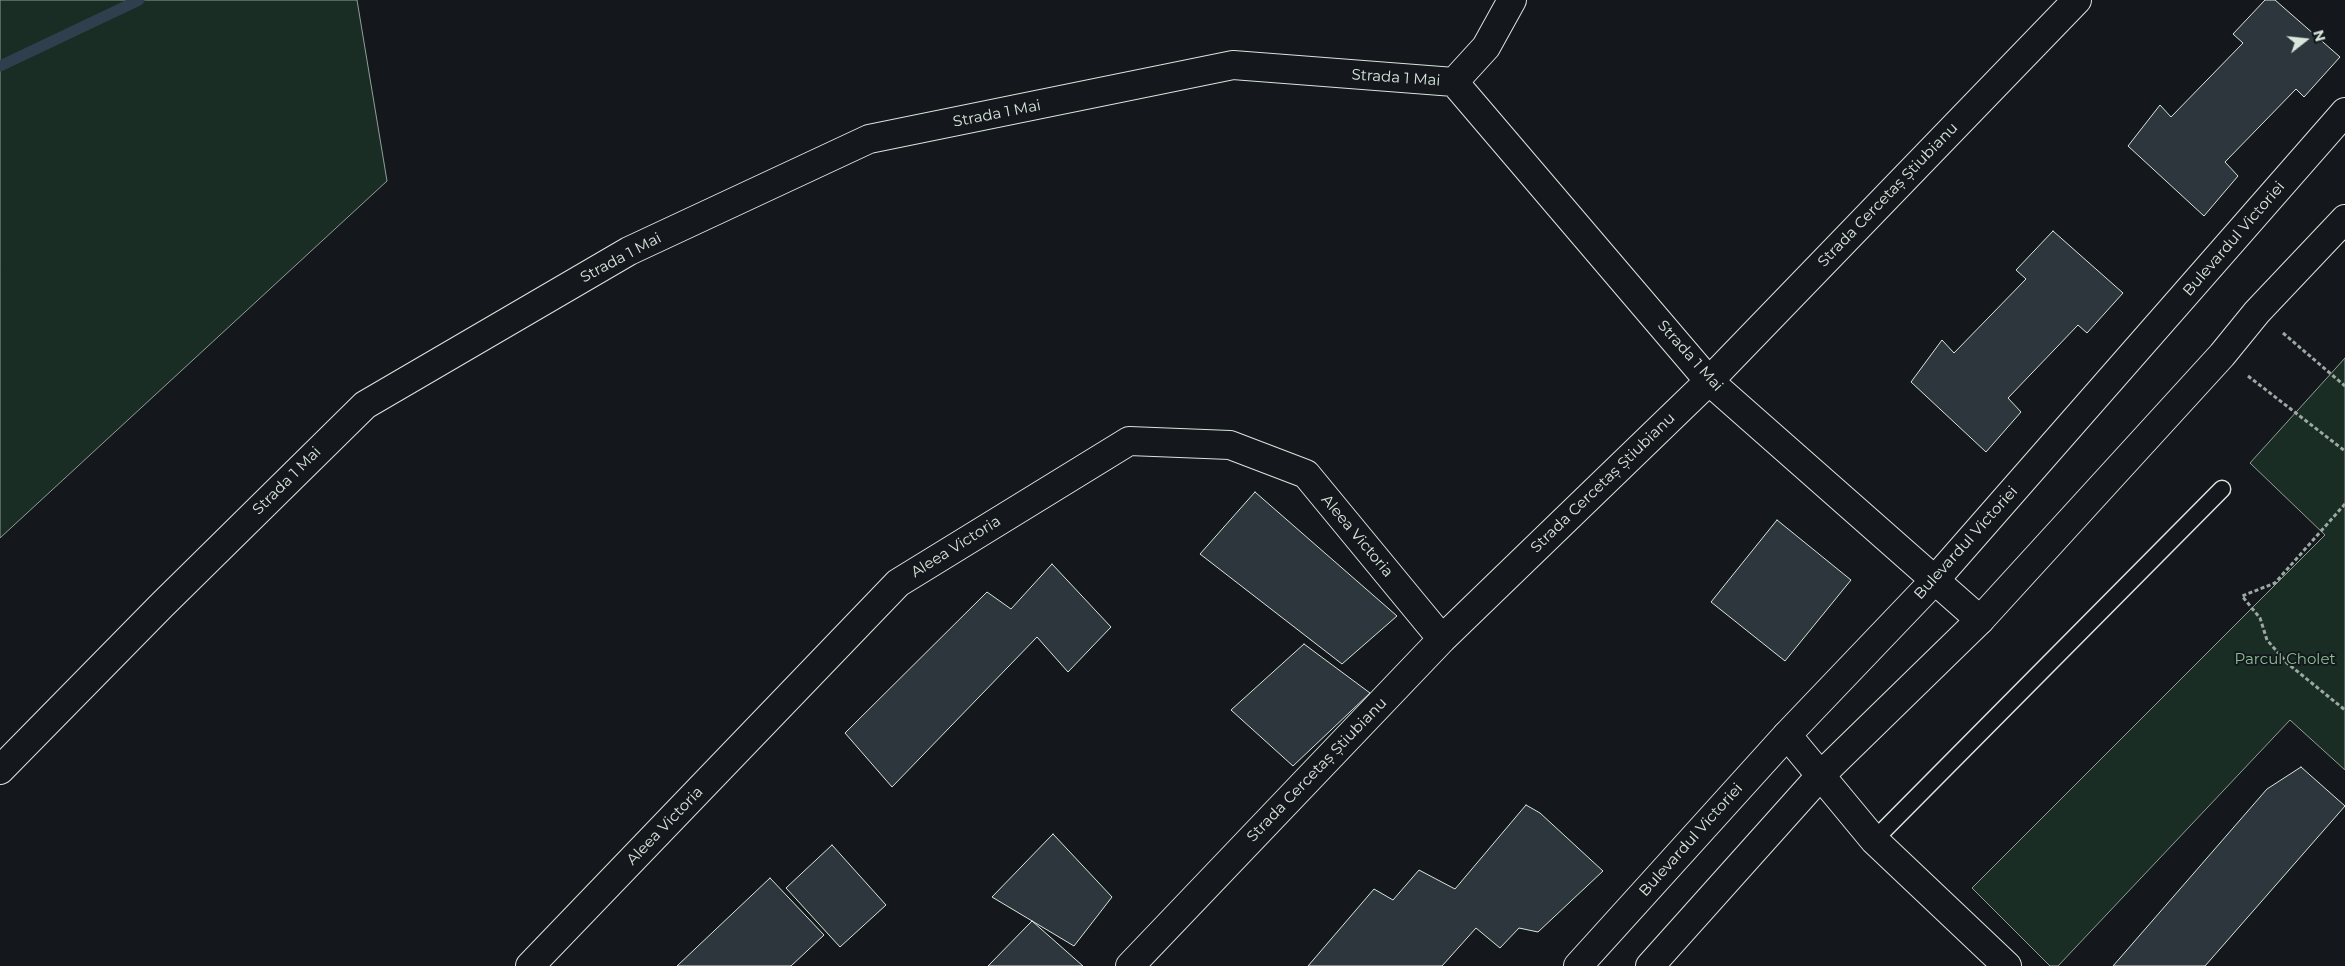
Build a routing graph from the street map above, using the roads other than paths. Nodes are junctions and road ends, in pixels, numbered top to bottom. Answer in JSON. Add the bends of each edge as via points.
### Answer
{"nodes":[{"id":1,"x":1512,"y":0,"type":"edge"},
{"id":2,"x":2077,"y":0,"type":"edge"},
{"id":3,"x":1454,"y":82,"type":"junction"},
{"id":4,"x":2345,"y":112,"type":"edge"},
{"id":5,"x":2345,"y":219,"type":"edge"},
{"id":6,"x":1709,"y":381,"type":"junction"},
{"id":7,"x":2222,"y":489,"type":"dead end"},
{"id":8,"x":1934,"y":581,"type":"junction"},
{"id":9,"x":1980,"y":620,"type":"junction"},
{"id":10,"x":1442,"y":639,"type":"junction"},
{"id":11,"x":1787,"y":735,"type":"junction"},
{"id":12,"x":0,"y":770,"type":"edge"},
{"id":13,"x":1820,"y":775,"type":"junction"},
{"id":14,"x":1874,"y":840,"type":"junction"},
{"id":15,"x":530,"y":966,"type":"edge"},
{"id":16,"x":1130,"y":966,"type":"edge"},
{"id":17,"x":1578,"y":966,"type":"edge"},
{"id":18,"x":1650,"y":966,"type":"edge"},
{"id":19,"x":2007,"y":966,"type":"edge"}],
"edges":[{"from":1,"to":3,"type":"street","via":[[1486,47]]},
{"from":2,"to":6,"type":"street","name":"Strada Cercetaș Știubianu"},
{"from":3,"to":6,"type":"street","name":"Strada 1 Mai"},
{"from":3,"to":12,"type":"street","name":"Strada 1 Mai","via":[[1233,65],[869,139],[629,251],[365,404]]},
{"from":4,"to":8,"type":"street","name":"Bulevardul Victoriei"},
{"from":5,"to":9,"type":"street"},
{"from":6,"to":8,"type":"street","name":"Strada 1 Mai"},
{"from":6,"to":10,"type":"street","name":"Strada Cercetaș Știubianu"},
{"from":7,"to":14,"type":"lane"},
{"from":8,"to":9,"type":"street","name":"Strada 1 Mai"},
{"from":8,"to":11,"type":"street","name":"Bulevardul Victoriei"},
{"from":9,"to":13,"type":"street"},
{"from":10,"to":15,"type":"street","name":"Aleea Victoria","via":[[1306,474],[1230,446],[1129,440],[898,583]]},
{"from":10,"to":16,"type":"street","name":"Strada Cercetaș Știubianu"},
{"from":11,"to":13,"type":"street"},
{"from":11,"to":17,"type":"street","name":"Bulevardul Victoriei"},
{"from":13,"to":14,"type":"street"},
{"from":13,"to":18,"type":"street"},
{"from":14,"to":19,"type":"street"}]}
